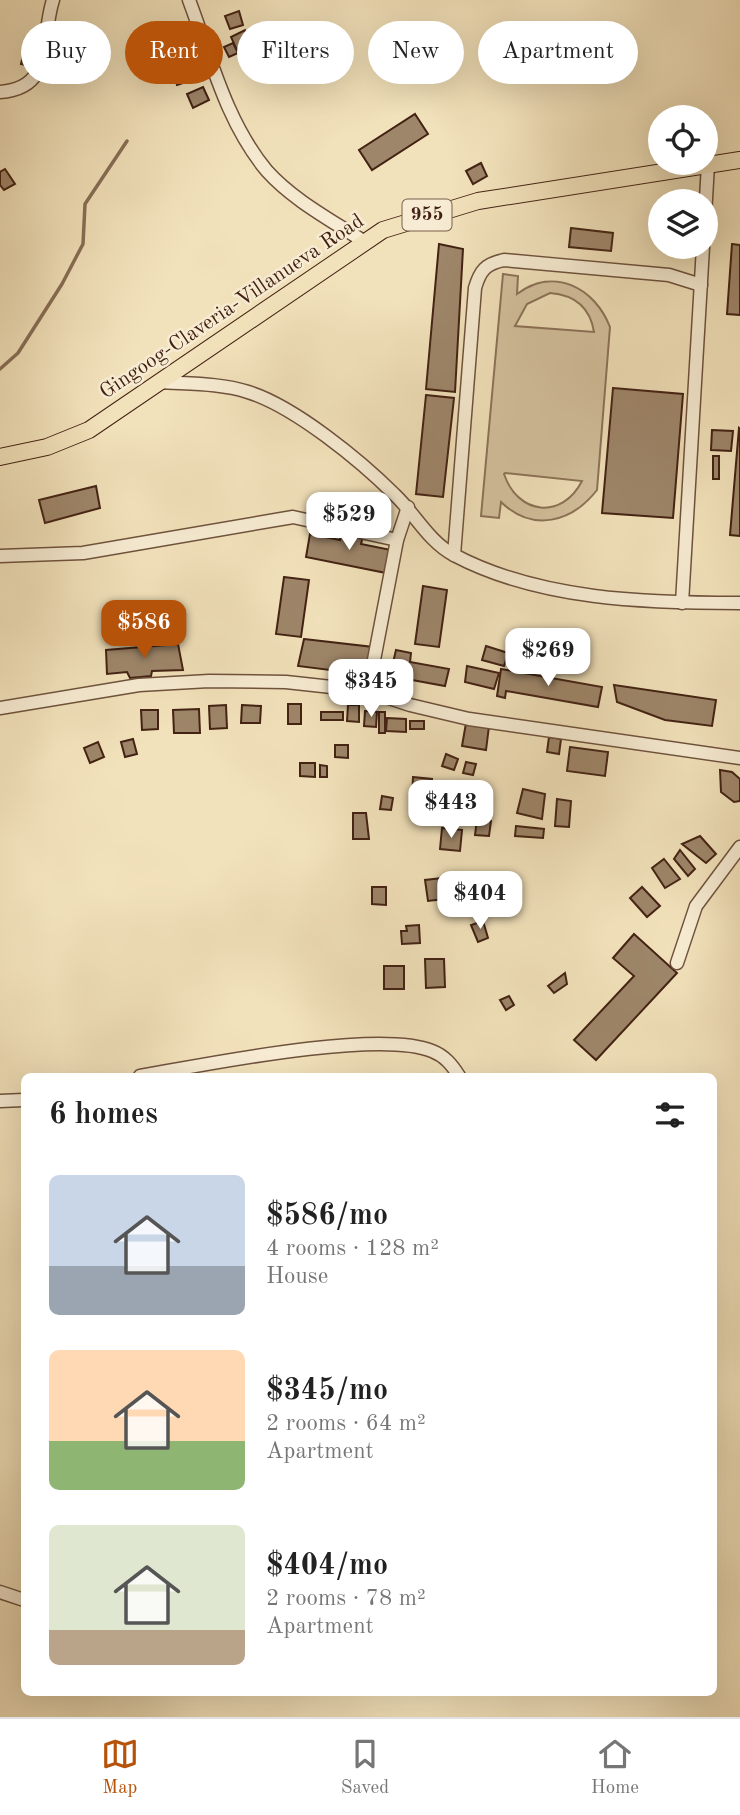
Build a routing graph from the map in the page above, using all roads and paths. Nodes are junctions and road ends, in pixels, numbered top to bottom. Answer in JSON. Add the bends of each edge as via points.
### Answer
{"nodes":[{"id":1,"x":53,"y":0,"type":"edge"},
{"id":2,"x":188,"y":0,"type":"edge"},
{"id":3,"x":0,"y":92,"type":"edge"},
{"id":4,"x":740,"y":160,"type":"edge"},
{"id":5,"x":718,"y":163,"type":"edge"},
{"id":6,"x":648,"y":174,"type":"edge"},
{"id":7,"x":363,"y":241,"type":"junction"},
{"id":8,"x":703,"y":259,"type":"edge"},
{"id":9,"x":701,"y":285,"type":"junction"},
{"id":10,"x":159,"y":382,"type":"junction"},
{"id":11,"x":0,"y":457,"type":"edge"},
{"id":12,"x":408,"y":507,"type":"junction"},
{"id":13,"x":397,"y":540,"type":"junction"},
{"id":14,"x":454,"y":555,"type":"junction"},
{"id":15,"x":0,"y":556,"type":"edge"},
{"id":16,"x":682,"y":603,"type":"junction"},
{"id":17,"x":740,"y":604,"type":"edge"},
{"id":18,"x":368,"y":691,"type":"junction"},
{"id":19,"x":0,"y":708,"type":"edge"},
{"id":20,"x":740,"y":758,"type":"edge"},
{"id":21,"x":740,"y":847,"type":"edge"},
{"id":22,"x":677,"y":963,"type":"dead end"},
{"id":23,"x":161,"y":1073,"type":"edge"},
{"id":24,"x":456,"y":1073,"type":"edge"},
{"id":25,"x":21,"y":1100,"type":"edge"},
{"id":26,"x":0,"y":1101,"type":"edge"},
{"id":27,"x":0,"y":1592,"type":"edge"},
{"id":28,"x":21,"y":1599,"type":"edge"}],
"edges":[{"from":1,"to":3,"type":"street","via":[[41,69],[33,82],[20,90]]},
{"from":2,"to":7,"type":"street","via":[[218,84],[256,155],[290,192]]},
{"from":4,"to":5,"type":"main road","name":"Gingoog-Claveria-Villanueva Road","number":"955"},
{"from":6,"to":7,"type":"main road","name":"Gingoog-Claveria-Villanueva Road","number":"955","via":[[478,201],[399,224]]},
{"from":7,"to":10,"type":"main road","name":"Gingoog-Claveria-Villanueva Road","number":"955"},
{"from":8,"to":9,"type":"street"},
{"from":9,"to":14,"type":"street","via":[[669,275],[504,260],[480,272],[475,288]]},
{"from":9,"to":16,"type":"street"},
{"from":10,"to":11,"type":"main road","name":"Gingoog-Claveria-Villanueva Road","number":"955","via":[[68,441]]},
{"from":10,"to":12,"type":"street","via":[[217,386],[279,404],[349,453]]},
{"from":12,"to":13,"type":"street"},
{"from":12,"to":14,"type":"street","via":[[431,538]]},
{"from":13,"to":15,"type":"street","via":[[293,517],[83,552]]},
{"from":13,"to":18,"type":"street"},
{"from":14,"to":16,"type":"street","via":[[533,584]]},
{"from":16,"to":17,"type":"street"},
{"from":18,"to":19,"type":"street","via":[[286,682],[209,681],[139,685]]},
{"from":18,"to":20,"type":"street","via":[[469,719]]},
{"from":21,"to":22,"type":"street","via":[[696,906]]},
{"from":23,"to":24,"type":"street","via":[[359,1045],[432,1051],[450,1062]]},
{"from":25,"to":26,"type":"street"},
{"from":27,"to":28,"type":"street"}]}
